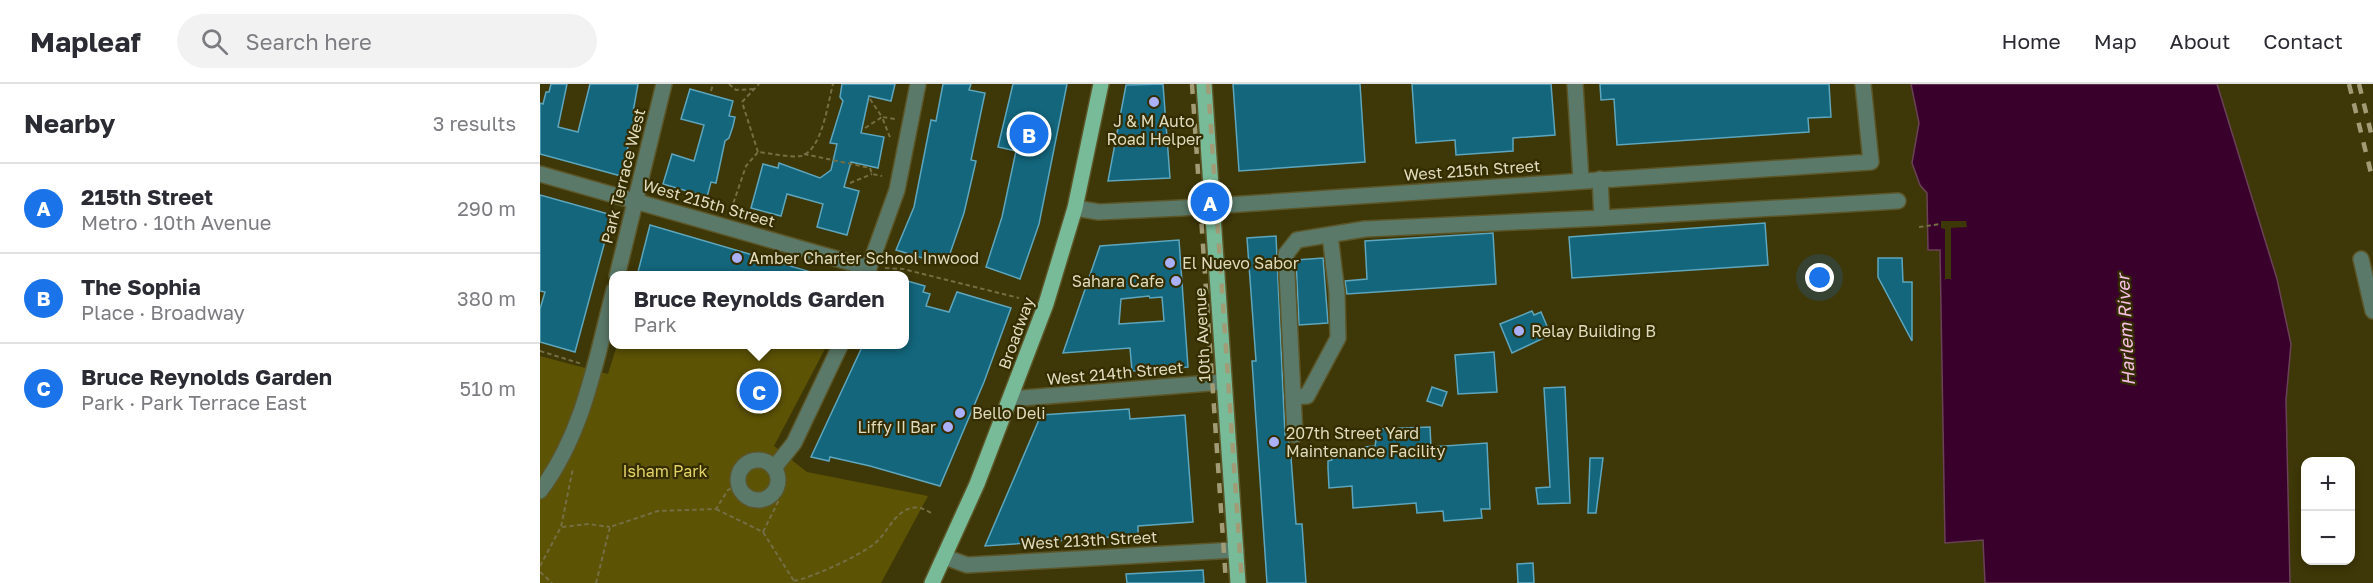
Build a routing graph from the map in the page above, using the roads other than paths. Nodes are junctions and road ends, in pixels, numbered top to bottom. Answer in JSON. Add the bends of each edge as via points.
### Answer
{"nodes":[{"id":1,"x":664,"y":84,"type":"edge"},
{"id":2,"x":918,"y":84,"type":"edge"},
{"id":3,"x":1101,"y":84,"type":"edge"},
{"id":4,"x":1204,"y":84,"type":"edge"},
{"id":5,"x":1575,"y":84,"type":"edge"},
{"id":6,"x":1863,"y":84,"type":"edge"},
{"id":7,"x":540,"y":174,"type":"edge"},
{"id":8,"x":1600,"y":179,"type":"junction"},
{"id":9,"x":1581,"y":180,"type":"junction"},
{"id":10,"x":636,"y":201,"type":"junction"},
{"id":11,"x":1898,"y":201,"type":"dead end"},
{"id":12,"x":1213,"y":206,"type":"junction"},
{"id":13,"x":1075,"y":208,"type":"junction"},
{"id":14,"x":1602,"y":218,"type":"junction"},
{"id":15,"x":1330,"y":235,"type":"junction"},
{"id":16,"x":2361,"y":259,"type":"dead end"},
{"id":17,"x":872,"y":270,"type":"edge"},
{"id":18,"x":618,"y":271,"type":"edge"},
{"id":19,"x":609,"y":309,"type":"edge"},
{"id":20,"x":2373,"y":311,"type":"edge"},
{"id":21,"x":839,"y":349,"type":"edge"},
{"id":22,"x":1223,"y":382,"type":"junction"},
{"id":23,"x":1293,"y":397,"type":"junction"},
{"id":24,"x":1011,"y":399,"type":"junction"},
{"id":25,"x":1295,"y":435,"type":"dead end"},
{"id":26,"x":774,"y":468,"type":"junction"},
{"id":27,"x":540,"y":491,"type":"edge"},
{"id":28,"x":1236,"y":550,"type":"junction"},
{"id":29,"x":945,"y":557,"type":"junction"},
{"id":30,"x":932,"y":583,"type":"edge"},
{"id":31,"x":1238,"y":583,"type":"edge"}],
"edges":[{"from":1,"to":10,"type":"street","name":"Park Terrace West"},
{"from":2,"to":17,"type":"street","via":[[897,190]]},
{"from":3,"to":13,"type":"main road","name":"Broadway"},
{"from":4,"to":12,"type":"main road","name":"10th Avenue"},
{"from":5,"to":9,"type":"street"},
{"from":6,"to":8,"type":"street","name":"West 215th Street","via":[[1871,162]]},
{"from":7,"to":10,"type":"street","name":"West 215th Street"},
{"from":8,"to":9,"type":"street","name":"West 215th Street"},
{"from":8,"to":14,"type":"street"},
{"from":9,"to":12,"type":"street","name":"West 215th Street"},
{"from":10,"to":17,"type":"street","name":"West 215th Street"},
{"from":10,"to":18,"type":"street","name":"Park Terrace West"},
{"from":11,"to":14,"type":"street"},
{"from":12,"to":13,"type":"street","name":"West 215th Street","via":[[1099,212]]},
{"from":12,"to":22,"type":"main road","name":"10th Avenue"},
{"from":13,"to":24,"type":"main road","name":"Broadway"},
{"from":14,"to":15,"type":"street","via":[[1365,229]]},
{"from":15,"to":23,"type":"street","via":[[1338,338],[1307,396]]},
{"from":15,"to":23,"type":"street","via":[[1297,240],[1286,254]]},
{"from":16,"to":20,"type":"street"},
{"from":19,"to":27,"type":"street","via":[[571,439]]},
{"from":21,"to":26,"type":"street","via":[[794,443]]},
{"from":22,"to":24,"type":"street","name":"West 214th Street"},
{"from":22,"to":28,"type":"main road","name":"10th Avenue"},
{"from":23,"to":25,"type":"street"},
{"from":24,"to":29,"type":"main road","name":"Broadway"},
{"from":26,"to":26,"type":"street","via":[[777,484],[771,494],[756,500],[744,494],[739,475],[748,463],[760,460]]},
{"from":28,"to":29,"type":"street","name":"West 213th Street","via":[[967,565]]},
{"from":28,"to":31,"type":"main road","name":"10th Avenue"},
{"from":29,"to":30,"type":"main road","name":"Broadway"}]}
